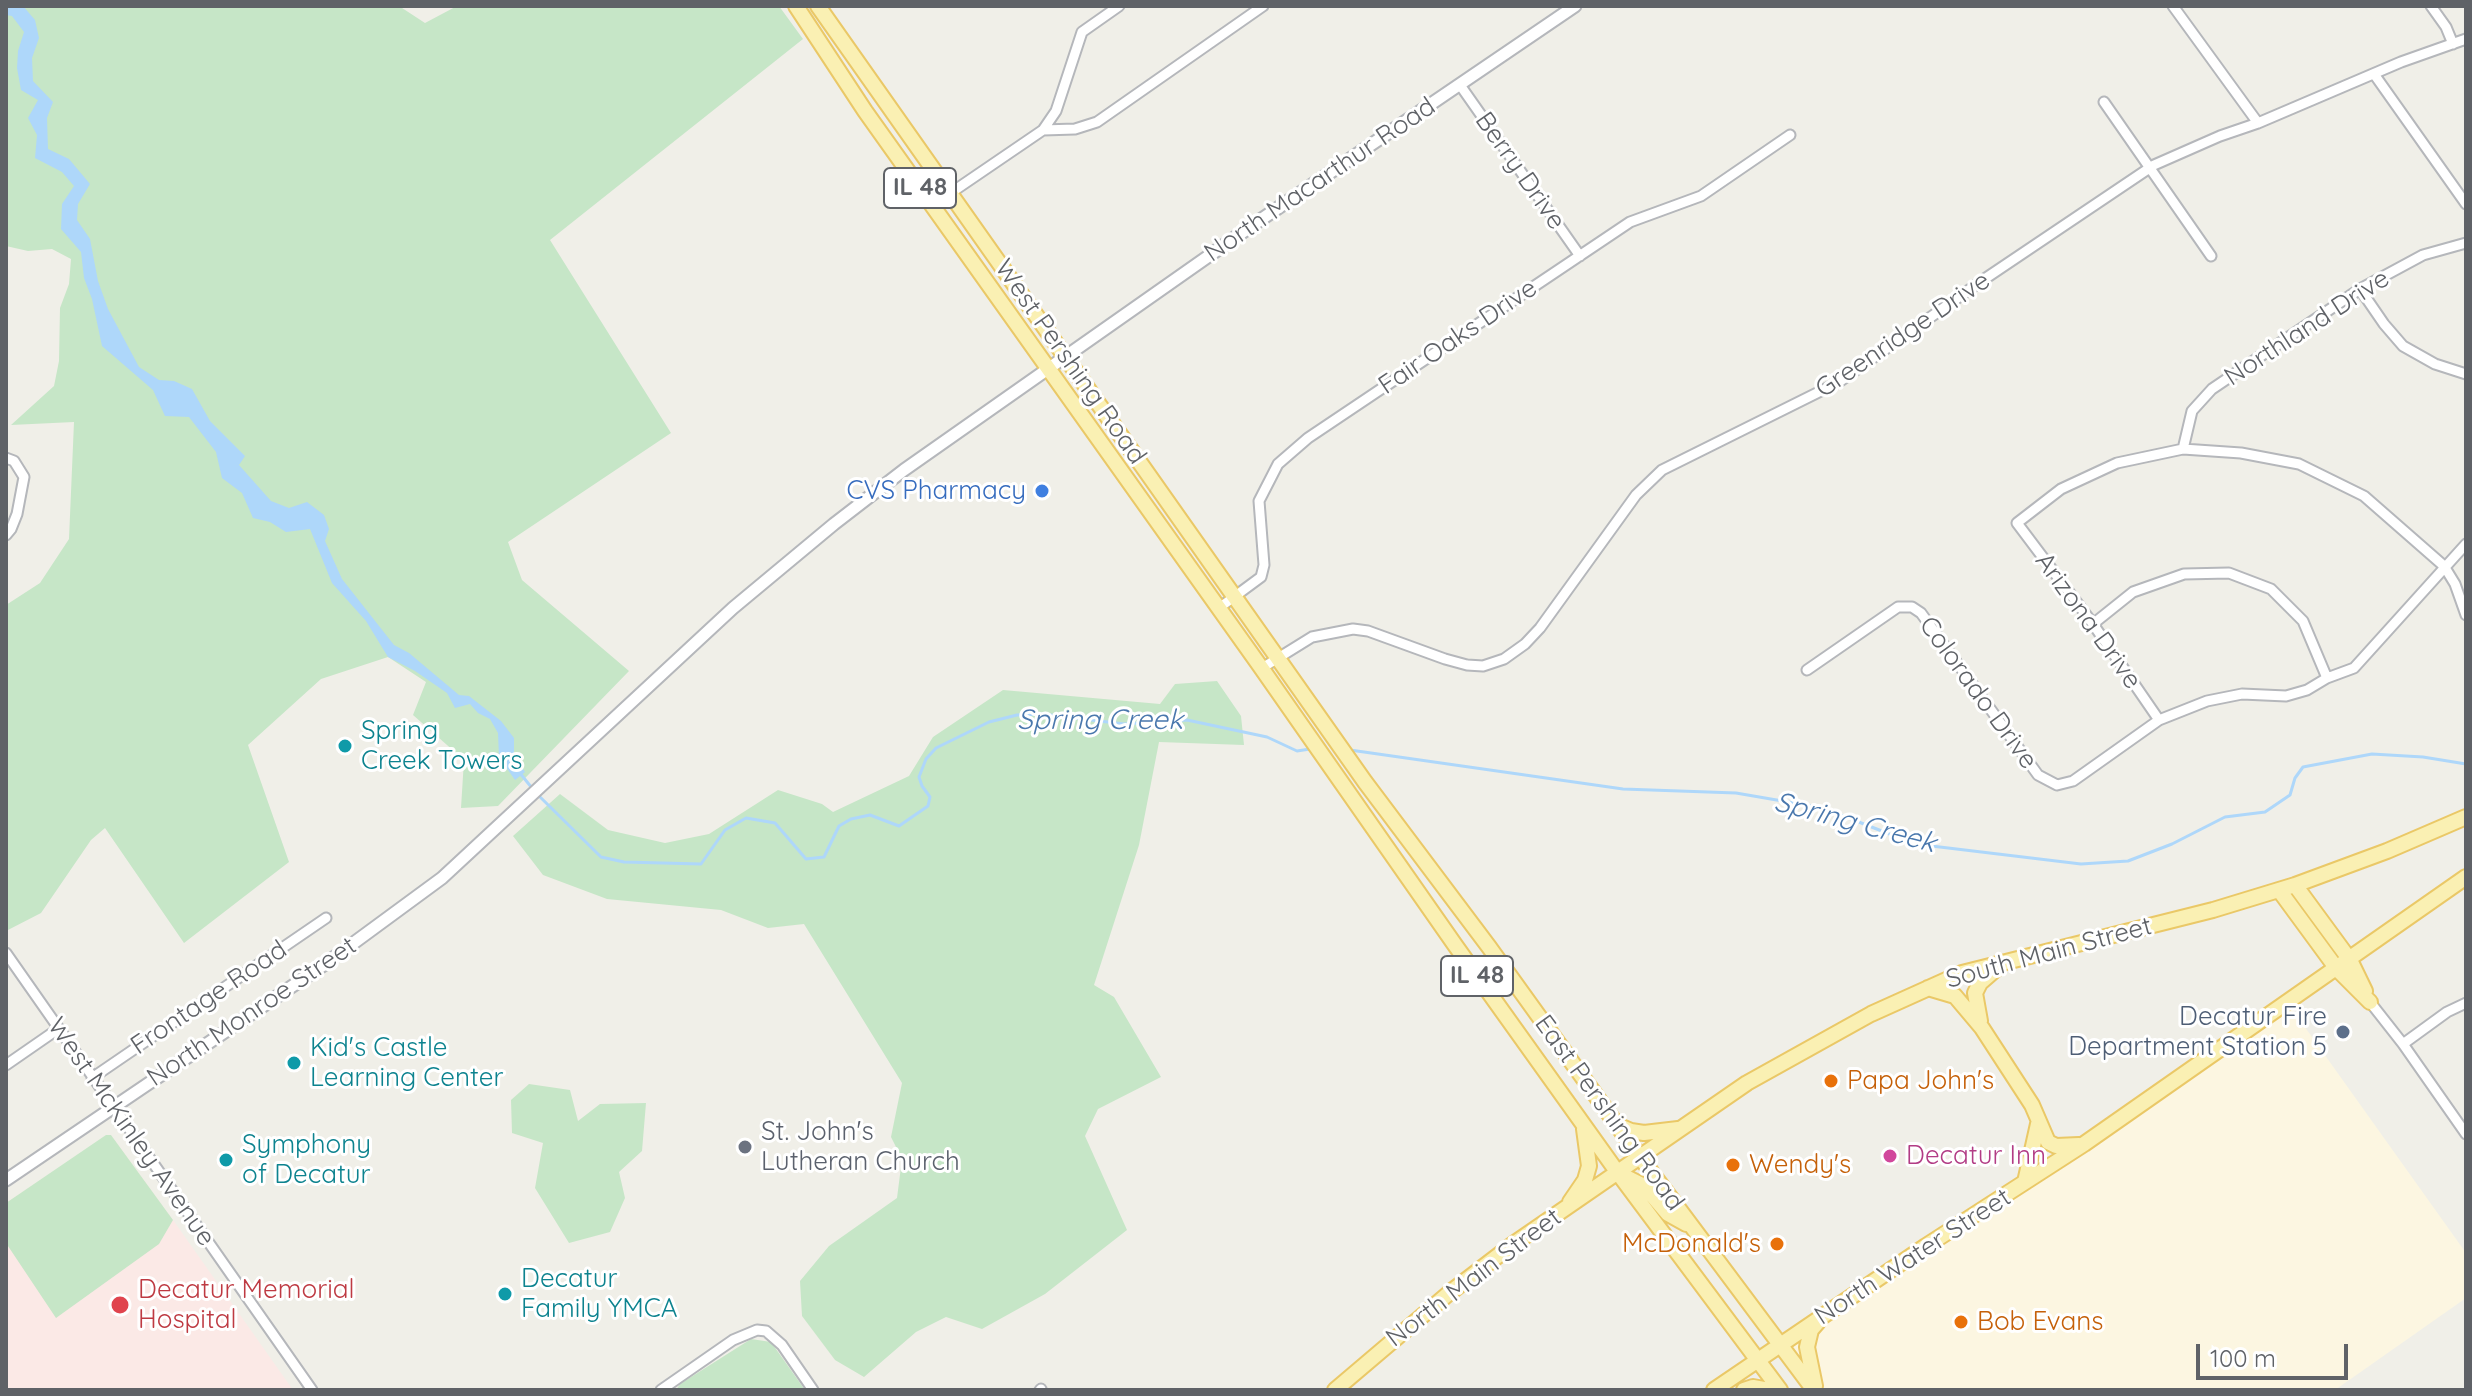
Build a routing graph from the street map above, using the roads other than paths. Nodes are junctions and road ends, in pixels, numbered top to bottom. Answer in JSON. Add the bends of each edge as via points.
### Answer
{"nodes":[{"id":1,"x":796,"y":6,"type":"edge"},
{"id":2,"x":818,"y":6,"type":"edge"},
{"id":3,"x":1119,"y":6,"type":"edge"},
{"id":4,"x":1263,"y":6,"type":"edge"},
{"id":5,"x":1575,"y":6,"type":"edge"},
{"id":6,"x":2173,"y":6,"type":"edge"},
{"id":7,"x":2431,"y":6,"type":"edge"},
{"id":8,"x":2466,"y":39,"type":"edge"},
{"id":9,"x":817,"y":41,"type":"junction"},
{"id":10,"x":2453,"y":44,"type":"junction"},
{"id":11,"x":2374,"y":74,"type":"junction"},
{"id":12,"x":1460,"y":85,"type":"junction"},
{"id":13,"x":2104,"y":102,"type":"dead end"},
{"id":14,"x":896,"y":119,"type":"junction"},
{"id":15,"x":2258,"y":123,"type":"junction"},
{"id":16,"x":1043,"y":130,"type":"junction"},
{"id":17,"x":1790,"y":135,"type":"dead end"},
{"id":18,"x":2149,"y":169,"type":"junction"},
{"id":19,"x":950,"y":194,"type":"junction"},
{"id":20,"x":2466,"y":204,"type":"edge"},
{"id":21,"x":933,"y":205,"type":"junction"},
{"id":22,"x":2466,"y":243,"type":"edge"},
{"id":23,"x":1580,"y":256,"type":"junction"},
{"id":24,"x":2211,"y":256,"type":"dead end"},
{"id":25,"x":2360,"y":289,"type":"junction"},
{"id":26,"x":1066,"y":356,"type":"junction"},
{"id":27,"x":1049,"y":368,"type":"junction"},
{"id":28,"x":2466,"y":374,"type":"edge"},
{"id":29,"x":2183,"y":449,"type":"junction"},
{"id":30,"x":6,"y":458,"type":"edge"},
{"id":31,"x":6,"y":535,"type":"edge"},
{"id":32,"x":2466,"y":544,"type":"edge"},
{"id":33,"x":2444,"y":566,"type":"junction"},
{"id":34,"x":1235,"y":596,"type":"junction"},
{"id":35,"x":1219,"y":608,"type":"junction"},
{"id":36,"x":2466,"y":615,"type":"edge"},
{"id":37,"x":2093,"y":624,"type":"junction"},
{"id":38,"x":1278,"y":657,"type":"junction"},
{"id":39,"x":1262,"y":668,"type":"junction"},
{"id":40,"x":1807,"y":670,"type":"dead end"},
{"id":41,"x":2327,"y":678,"type":"junction"},
{"id":42,"x":1321,"y":719,"type":"joint"},
{"id":43,"x":2159,"y":720,"type":"junction"},
{"id":44,"x":553,"y":776,"type":"joint"},
{"id":45,"x":2466,"y":817,"type":"edge"},
{"id":46,"x":2466,"y":877,"type":"edge"},
{"id":47,"x":2295,"y":885,"type":"junction"},
{"id":48,"x":2279,"y":890,"type":"junction"},
{"id":49,"x":326,"y":918,"type":"dead end"},
{"id":50,"x":6,"y":953,"type":"edge"},
{"id":51,"x":2007,"y":960,"type":"junction"},
{"id":52,"x":2350,"y":960,"type":"junction"},
{"id":53,"x":2337,"y":969,"type":"junction"},
{"id":54,"x":1926,"y":988,"type":"junction"},
{"id":55,"x":2370,"y":1002,"type":"junction"},
{"id":56,"x":2466,"y":1003,"type":"edge"},
{"id":57,"x":1982,"y":1028,"type":"junction"},
{"id":58,"x":58,"y":1029,"type":"junction"},
{"id":59,"x":2403,"y":1044,"type":"junction"},
{"id":60,"x":6,"y":1065,"type":"edge"},
{"id":61,"x":92,"y":1078,"type":"junction"},
{"id":62,"x":114,"y":1105,"type":"junction"},
{"id":63,"x":2038,"y":1123,"type":"junction"},
{"id":64,"x":1583,"y":1124,"type":"junction"},
{"id":65,"x":1617,"y":1125,"type":"junction"},
{"id":66,"x":1682,"y":1128,"type":"junction"},
{"id":67,"x":2466,"y":1134,"type":"edge"},
{"id":68,"x":2084,"y":1144,"type":"junction"},
{"id":69,"x":1640,"y":1157,"type":"junction"},
{"id":70,"x":1618,"y":1173,"type":"junction"},
{"id":71,"x":6,"y":1180,"type":"edge"},
{"id":72,"x":2025,"y":1182,"type":"junction"},
{"id":73,"x":1566,"y":1208,"type":"junction"},
{"id":74,"x":1693,"y":1228,"type":"junction"},
{"id":75,"x":1823,"y":1316,"type":"junction"},
{"id":76,"x":1780,"y":1345,"type":"junction"},
{"id":77,"x":1757,"y":1360,"type":"junction"},
{"id":78,"x":312,"y":1390,"type":"edge"},
{"id":79,"x":661,"y":1390,"type":"edge"},
{"id":80,"x":813,"y":1390,"type":"edge"},
{"id":81,"x":1335,"y":1390,"type":"edge"},
{"id":82,"x":1714,"y":1390,"type":"edge"},
{"id":83,"x":1744,"y":1390,"type":"edge"},
{"id":84,"x":1769,"y":1390,"type":"edge"},
{"id":85,"x":1780,"y":1390,"type":"edge"},
{"id":86,"x":1815,"y":1390,"type":"edge"}],
"edges":[{"from":1,"to":9,"type":"main road","name":"West Pershing Road","number":"IL 48"},
{"from":2,"to":14,"type":"main road","name":"West Pershing Road","number":"IL 48"},
{"from":3,"to":16,"type":"street","via":[[1082,32],[1056,111]]},
{"from":4,"to":16,"type":"street","via":[[1097,122]]},
{"from":5,"to":12,"type":"street","name":"North Macarthur Road"},
{"from":6,"to":15,"type":"street"},
{"from":7,"to":10,"type":"street"},
{"from":8,"to":10,"type":"street","name":"Greenridge Drive"},
{"from":9,"to":14,"type":"main road","via":[[825,38]]},
{"from":9,"to":21,"type":"main road","name":"West Pershing Road","number":"IL 48"},
{"from":10,"to":11,"type":"street","name":"Greenridge Drive"},
{"from":11,"to":15,"type":"street","name":"Greenridge Drive"},
{"from":11,"to":20,"type":"street"},
{"from":12,"to":23,"type":"street","name":"Berry Drive"},
{"from":12,"to":26,"type":"street","name":"North Macarthur Road"},
{"from":13,"to":18,"type":"street"},
{"from":14,"to":19,"type":"main road","name":"West Pershing Road","number":"IL 48"},
{"from":15,"to":18,"type":"street","name":"Greenridge Drive"},
{"from":16,"to":19,"type":"street"},
{"from":17,"to":23,"type":"street","name":"Fair Oaks Drive","via":[[1714,188],[1630,222]]},
{"from":18,"to":24,"type":"street"},
{"from":18,"to":38,"type":"street","name":"Greenridge Drive","via":[[1839,382],[1651,478],[1540,628],[1504,659],[1467,665],[1353,629],[1312,637]]},
{"from":19,"to":21,"type":"street"},
{"from":19,"to":26,"type":"main road","name":"West Pershing Road","number":"IL 48"},
{"from":21,"to":27,"type":"main road","name":"West Pershing Road","number":"IL 48"},
{"from":22,"to":25,"type":"street","name":"Northland Drive","via":[[2423,255]]},
{"from":23,"to":34,"type":"street","name":"Fair Oaks Drive","via":[[1399,375],[1278,464],[1259,501],[1261,577]]},
{"from":25,"to":28,"type":"street","via":[[2403,346]]},
{"from":25,"to":29,"type":"street","name":"Northland Drive","via":[[2212,389],[2192,411]]},
{"from":26,"to":27,"type":"street","name":"North Macarthur Road"},
{"from":26,"to":34,"type":"main road","name":"West Pershing Road","number":"IL 48"},
{"from":27,"to":35,"type":"main road","name":"West Pershing Road","number":"IL 48"},
{"from":27,"to":44,"type":"street","name":"North Macarthur Road","via":[[904,470],[784,565]]},
{"from":29,"to":33,"type":"street","via":[[2299,464],[2364,496]]},
{"from":29,"to":37,"type":"street","name":"Arizona Drive","via":[[2117,463],[2061,489],[2017,523]]},
{"from":30,"to":31,"type":"street","via":[[24,477]]},
{"from":32,"to":33,"type":"street","name":"Colorado Drive"},
{"from":33,"to":36,"type":"street"},
{"from":33,"to":41,"type":"street","name":"Colorado Drive","via":[[2354,668]]},
{"from":34,"to":35,"type":"street","name":"Fair Oaks Drive"},
{"from":34,"to":38,"type":"main road","name":"West Pershing Road","number":"IL 48"},
{"from":35,"to":39,"type":"main road","name":"West Pershing Road","number":"IL 48"},
{"from":37,"to":41,"type":"street","via":[[2133,592],[2184,574],[2229,573],[2271,589],[2303,621]]},
{"from":37,"to":43,"type":"street","name":"Arizona Drive"},
{"from":38,"to":39,"type":"street","name":"Greenridge Drive"},
{"from":38,"to":42,"type":"main road","name":"West Pershing Road","number":"IL 48"},
{"from":39,"to":64,"type":"main road","name":"West Pershing Road","number":"IL 48"},
{"from":40,"to":43,"type":"street","name":"Colorado Drive","via":[[1898,607],[1912,607],[2038,775],[2057,785],[2073,781]]},
{"from":41,"to":43,"type":"street","name":"Colorado Drive","via":[[2286,696],[2242,694]]},
{"from":42,"to":65,"type":"main road","name":"East Pershing Road","number":"IL 48"},
{"from":44,"to":62,"type":"street","name":"North Monroe Street","via":[[410,904]]},
{"from":45,"to":47,"type":"main road","name":"South Main Street"},
{"from":46,"to":52,"type":"main road","name":"North Water Street"},
{"from":47,"to":48,"type":"main road","name":"South Main Street"},
{"from":47,"to":52,"type":"main road"},
{"from":48,"to":51,"type":"main road","name":"South Main Street"},
{"from":48,"to":53,"type":"main road"},
{"from":49,"to":61,"type":"street","name":"Frontage Road"},
{"from":50,"to":58,"type":"street","name":"West McKinley Avenue"},
{"from":51,"to":54,"type":"main road","name":"South Main Street"},
{"from":51,"to":57,"type":"main road","via":[[1975,993]]},
{"from":52,"to":53,"type":"main road","name":"North Water Street"},
{"from":52,"to":55,"type":"main road"},
{"from":53,"to":55,"type":"main road"},
{"from":53,"to":68,"type":"main road","name":"North Water Street"},
{"from":54,"to":57,"type":"main road","via":[[1955,996]]},
{"from":54,"to":66,"type":"main road","name":"South Main Street","via":[[1766,1071]]},
{"from":55,"to":59,"type":"street"},
{"from":56,"to":59,"type":"street"},
{"from":57,"to":63,"type":"main road","via":[[2011,1069]]},
{"from":58,"to":60,"type":"street"},
{"from":58,"to":61,"type":"street","name":"West McKinley Avenue"},
{"from":59,"to":67,"type":"street"},
{"from":61,"to":62,"type":"street","name":"West McKinley Avenue"},
{"from":62,"to":71,"type":"street","name":"North Monroe Street"},
{"from":62,"to":78,"type":"street","name":"West McKinley Avenue"},
{"from":63,"to":68,"type":"main road","via":[[2056,1146]]},
{"from":63,"to":72,"type":"main road"},
{"from":64,"to":70,"type":"main road","number":"IL 48"},
{"from":64,"to":73,"type":"main road","via":[[1589,1166]]},
{"from":65,"to":66,"type":"main road","via":[[1644,1133]]},
{"from":65,"to":69,"type":"main road","name":"East Pershing Road","number":"IL 48"},
{"from":66,"to":69,"type":"main road","name":"South Main Street"},
{"from":68,"to":72,"type":"main road","name":"North Water Street"},
{"from":69,"to":70,"type":"main road","name":"South Main Street"},
{"from":69,"to":74,"type":"main road","name":"East Pershing Road","number":"IL 48"},
{"from":70,"to":73,"type":"main road","name":"North Main Street"},
{"from":70,"to":74,"type":"main road","via":[[1644,1186],[1668,1214]]},
{"from":70,"to":77,"type":"main road","number":"IL 48"},
{"from":72,"to":75,"type":"main road","name":"North Water Street"},
{"from":73,"to":81,"type":"main road","name":"North Main Street","via":[[1458,1286]]},
{"from":74,"to":76,"type":"main road","name":"East Pershing Road","number":"IL 48"},
{"from":75,"to":76,"type":"main road","name":"North Water Street"},
{"from":75,"to":86,"type":"main road","via":[[1811,1330],[1807,1347]]},
{"from":76,"to":77,"type":"main road","name":"North Water Street"},
{"from":76,"to":86,"type":"main road","name":"East Pershing Road","number":"IL 48"},
{"from":77,"to":82,"type":"main road","name":"North Water Street"},
{"from":77,"to":85,"type":"main road","number":"IL 48"},
{"from":79,"to":80,"type":"street","via":[[746,1332],[766,1331]]},
{"from":83,"to":84,"type":"main road"}]}
